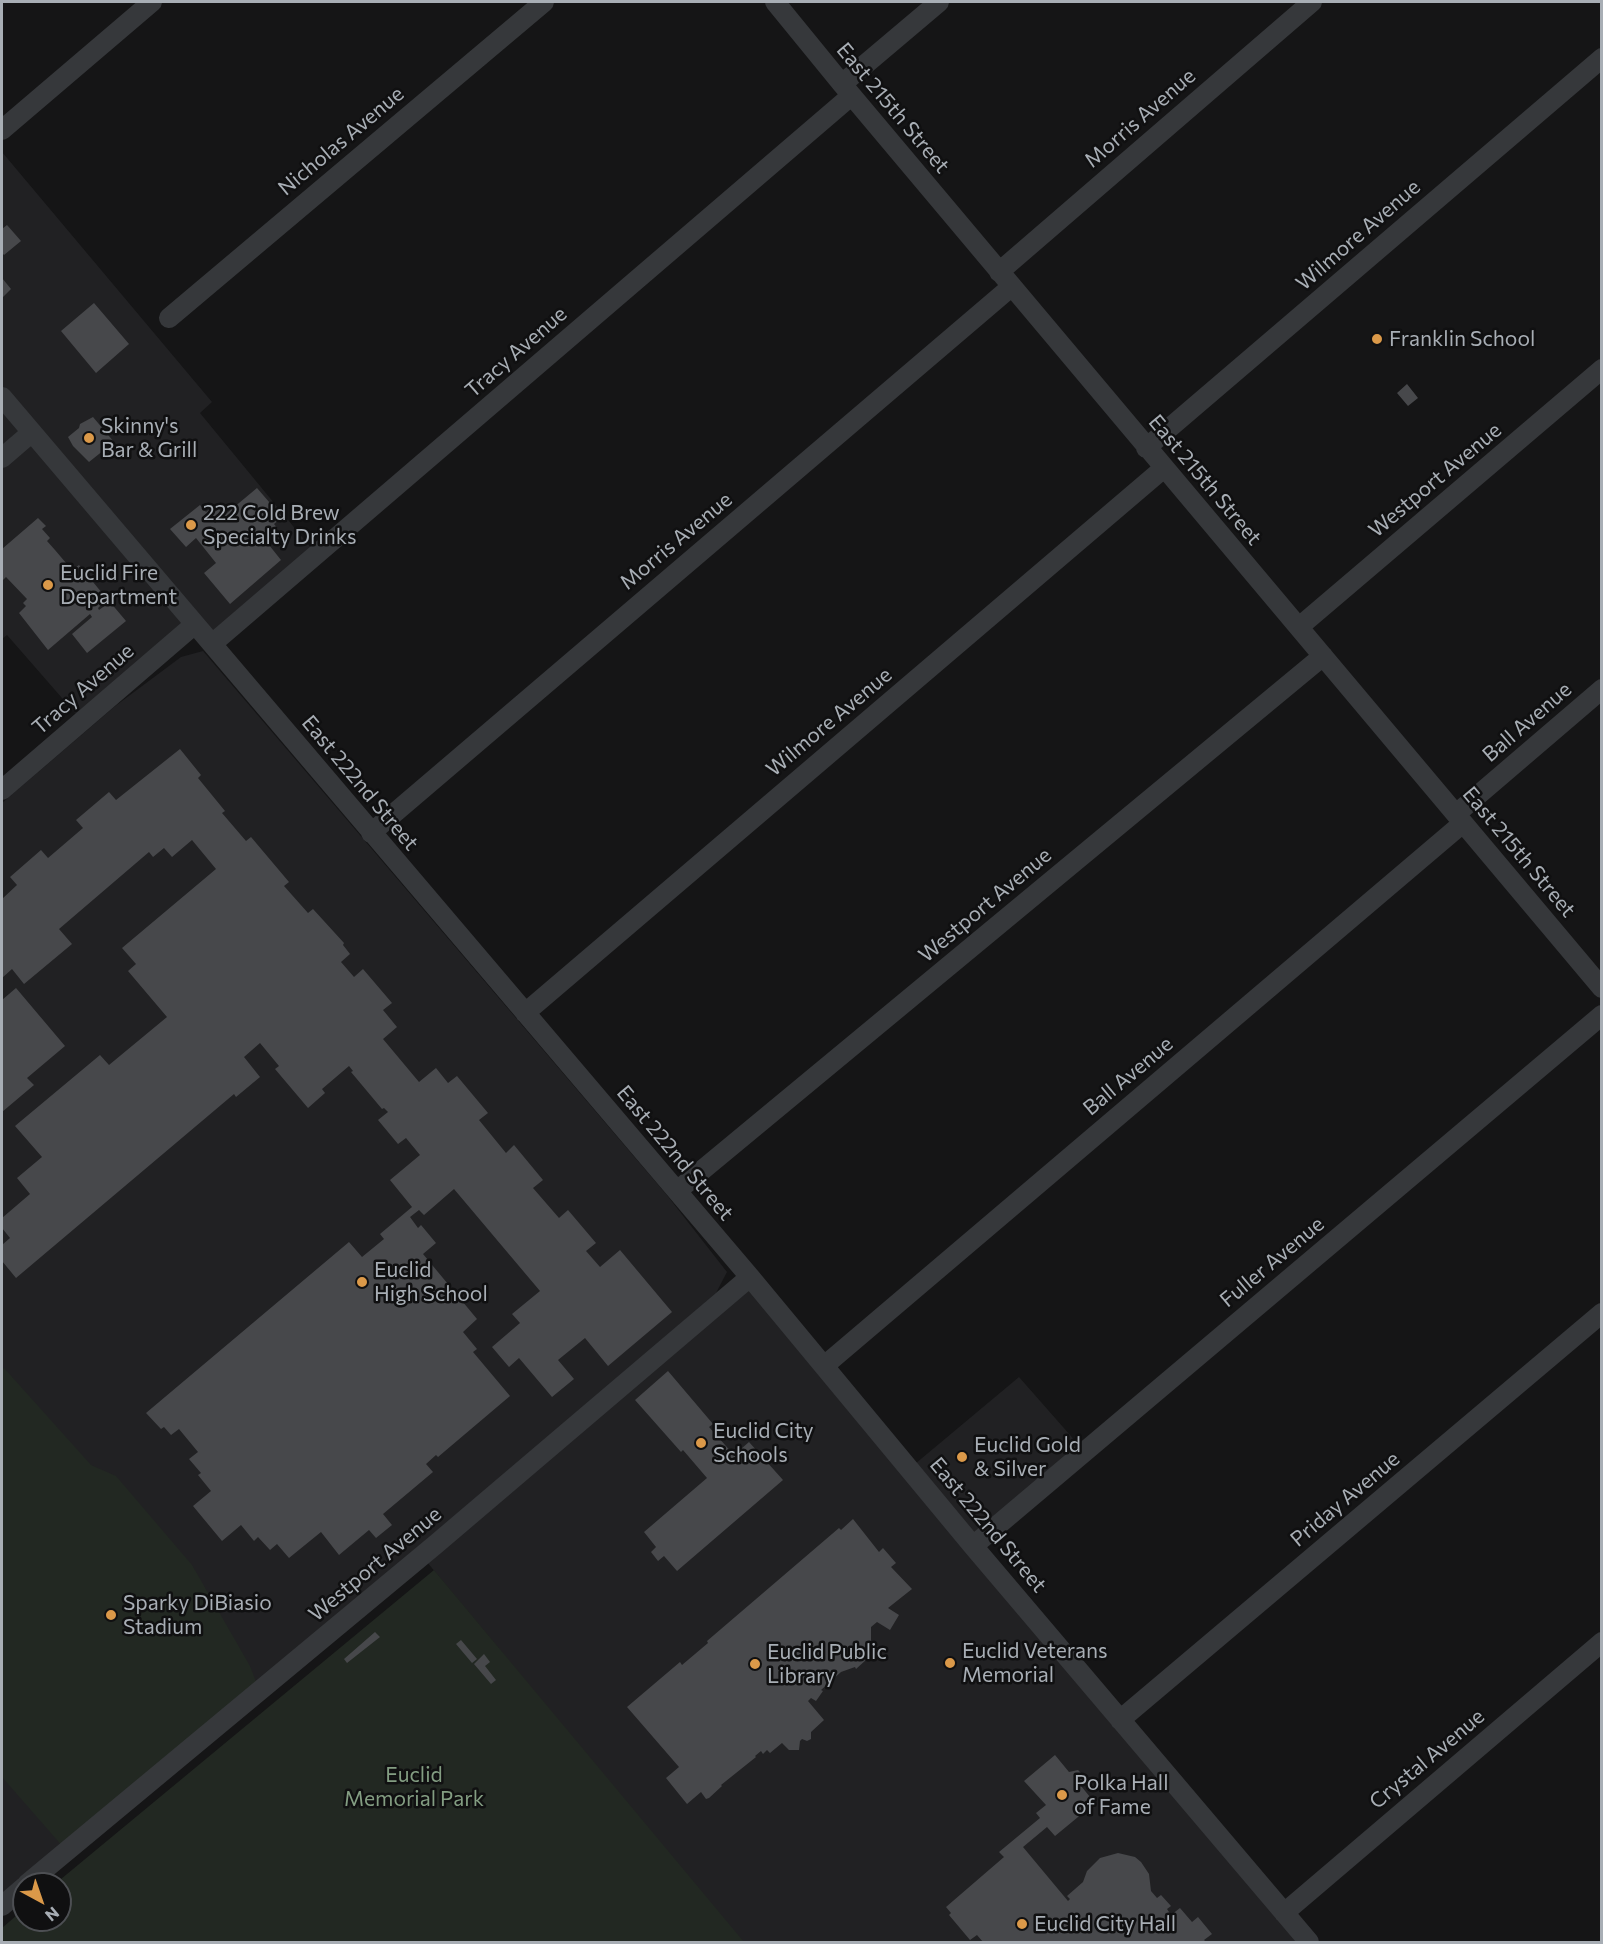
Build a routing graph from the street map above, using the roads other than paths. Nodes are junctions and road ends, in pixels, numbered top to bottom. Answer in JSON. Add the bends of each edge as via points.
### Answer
{"nodes":[{"id":1,"x":152,"y":2,"type":"edge"},
{"id":2,"x":544,"y":2,"type":"edge"},
{"id":3,"x":775,"y":2,"type":"edge"},
{"id":4,"x":939,"y":2,"type":"edge"},
{"id":5,"x":1312,"y":2,"type":"edge"},
{"id":6,"x":1602,"y":58,"type":"edge"},
{"id":7,"x":846,"y":90,"type":"junction"},
{"id":8,"x":2,"y":130,"type":"edge"},
{"id":9,"x":1005,"y":279,"type":"junction"},
{"id":10,"x":169,"y":318,"type":"dead end"},
{"id":11,"x":1602,"y":369,"type":"edge"},
{"id":12,"x":2,"y":397,"type":"edge"},
{"id":13,"x":31,"y":433,"type":"junction"},
{"id":14,"x":1146,"y":448,"type":"junction"},
{"id":15,"x":2,"y":458,"type":"edge"},
{"id":16,"x":1164,"y":468,"type":"junction"},
{"id":17,"x":195,"y":624,"type":"junction"},
{"id":18,"x":1299,"y":627,"type":"junction"},
{"id":19,"x":212,"y":644,"type":"junction"},
{"id":20,"x":1323,"y":656,"type":"junction"},
{"id":21,"x":1602,"y":689,"type":"edge"},
{"id":22,"x":2,"y":790,"type":"edge"},
{"id":23,"x":1459,"y":819,"type":"junction"},
{"id":24,"x":371,"y":833,"type":"junction"},
{"id":25,"x":1602,"y":988,"type":"edge"},
{"id":26,"x":525,"y":1013,"type":"junction"},
{"id":27,"x":1602,"y":1015,"type":"edge"},
{"id":28,"x":677,"y":1191,"type":"junction"},
{"id":29,"x":750,"y":1277,"type":"junction"},
{"id":30,"x":1602,"y":1313,"type":"edge"},
{"id":31,"x":824,"y":1366,"type":"junction"},
{"id":32,"x":973,"y":1546,"type":"junction"},
{"id":33,"x":1602,"y":1642,"type":"edge"},
{"id":34,"x":1120,"y":1720,"type":"junction"},
{"id":35,"x":42,"y":1872,"type":"edge"},
{"id":36,"x":1284,"y":1913,"type":"junction"},
{"id":37,"x":1310,"y":1942,"type":"edge"}],
"edges":[{"from":1,"to":8,"type":"street"},
{"from":2,"to":10,"type":"street","name":"Nicholas Avenue"},
{"from":3,"to":7,"type":"street","name":"East 215th Street"},
{"from":4,"to":7,"type":"street","name":"Tracy Avenue"},
{"from":5,"to":9,"type":"street","name":"Morris Avenue"},
{"from":6,"to":14,"type":"street","name":"Wilmore Avenue"},
{"from":7,"to":9,"type":"street","name":"East 215th Street"},
{"from":7,"to":19,"type":"street","name":"Tracy Avenue"},
{"from":9,"to":14,"type":"street","name":"East 215th Street"},
{"from":9,"to":24,"type":"street","name":"Morris Avenue"},
{"from":11,"to":18,"type":"street","name":"Westport Avenue"},
{"from":12,"to":13,"type":"street","name":"East 222nd Street"},
{"from":13,"to":15,"type":"street"},
{"from":13,"to":17,"type":"street","name":"East 222nd Street"},
{"from":14,"to":16,"type":"street","name":"East 215th Street"},
{"from":16,"to":18,"type":"street","name":"East 215th Street"},
{"from":16,"to":26,"type":"street","name":"Wilmore Avenue"},
{"from":17,"to":19,"type":"street","name":"East 222nd Street"},
{"from":17,"to":22,"type":"street","name":"Tracy Avenue"},
{"from":18,"to":20,"type":"street","name":"East 215th Street"},
{"from":19,"to":24,"type":"street","name":"East 222nd Street"},
{"from":20,"to":23,"type":"street","name":"East 215th Street"},
{"from":20,"to":28,"type":"street","name":"Westport Avenue"},
{"from":21,"to":23,"type":"street","name":"Ball Avenue"},
{"from":23,"to":25,"type":"street","name":"East 215th Street"},
{"from":23,"to":31,"type":"street","name":"Ball Avenue"},
{"from":24,"to":26,"type":"street","name":"East 222nd Street"},
{"from":26,"to":28,"type":"street","name":"East 222nd Street"},
{"from":27,"to":32,"type":"street","name":"Fuller Avenue"},
{"from":28,"to":29,"type":"street","name":"East 222nd Street"},
{"from":29,"to":31,"type":"street","name":"East 222nd Street"},
{"from":29,"to":35,"type":"street","name":"Westport Avenue"},
{"from":30,"to":34,"type":"street","name":"Priday Avenue"},
{"from":31,"to":32,"type":"street","name":"East 222nd Street"},
{"from":32,"to":34,"type":"street","name":"East 222nd Street"},
{"from":33,"to":36,"type":"street","name":"Crystal Avenue"},
{"from":34,"to":36,"type":"street","name":"East 222nd Street"},
{"from":36,"to":37,"type":"street","name":"East 222nd Street"}]}
